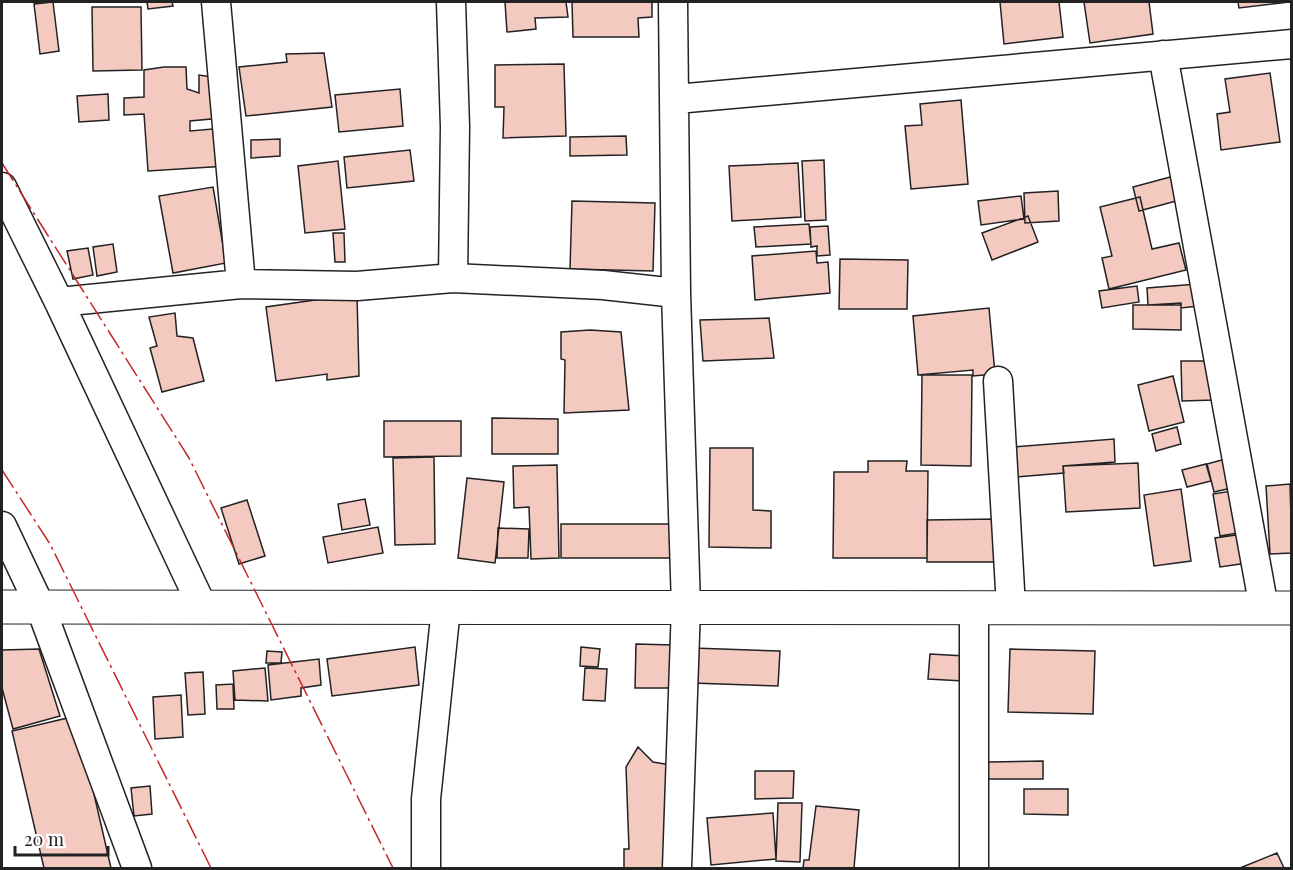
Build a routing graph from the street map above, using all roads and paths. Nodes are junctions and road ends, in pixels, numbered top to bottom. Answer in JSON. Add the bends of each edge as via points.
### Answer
{"nodes":[{"id":1,"x":216,"y":2,"type":"edge"},
{"id":2,"x":451,"y":2,"type":"edge"},
{"id":3,"x":673,"y":2,"type":"edge"},
{"id":4,"x":1292,"y":44,"type":"edge"},
{"id":5,"x":1163,"y":55,"type":"junction"},
{"id":6,"x":676,"y":99,"type":"junction"},
{"id":7,"x":2,"y":187,"type":"edge"},
{"id":8,"x":453,"y":279,"type":"junction"},
{"id":9,"x":241,"y":284,"type":"junction"},
{"id":10,"x":676,"y":293,"type":"junction"},
{"id":11,"x":59,"y":302,"type":"junction"},
{"id":12,"x":998,"y":381,"type":"dead end"},
{"id":13,"x":2,"y":526,"type":"edge"},
{"id":14,"x":40,"y":606,"type":"junction"},
{"id":15,"x":686,"y":606,"type":"junction"},
{"id":16,"x":2,"y":607,"type":"edge"},
{"id":17,"x":1011,"y":607,"type":"junction"},
{"id":18,"x":203,"y":608,"type":"junction"},
{"id":19,"x":446,"y":608,"type":"junction"},
{"id":20,"x":974,"y":608,"type":"junction"},
{"id":21,"x":1278,"y":608,"type":"edge"},
{"id":22,"x":137,"y":868,"type":"edge"},
{"id":23,"x":426,"y":868,"type":"edge"},
{"id":24,"x":677,"y":868,"type":"edge"},
{"id":25,"x":974,"y":868,"type":"edge"}],
"edges":[{"from":1,"to":9,"type":"street"},
{"from":2,"to":8,"type":"street","via":[[455,127]]},
{"from":3,"to":6,"type":"street"},
{"from":4,"to":5,"type":"street"},
{"from":5,"to":6,"type":"street"},
{"from":5,"to":21,"type":"street"},
{"from":6,"to":10,"type":"street"},
{"from":7,"to":11,"type":"street"},
{"from":8,"to":9,"type":"street","via":[[357,286]]},
{"from":8,"to":10,"type":"street","via":[[603,285]]},
{"from":9,"to":11,"type":"street"},
{"from":10,"to":15,"type":"street"},
{"from":11,"to":18,"type":"street"},
{"from":12,"to":17,"type":"street"},
{"from":13,"to":14,"type":"street"},
{"from":14,"to":16,"type":"highway"},
{"from":14,"to":18,"type":"highway"},
{"from":14,"to":22,"type":"street"},
{"from":15,"to":19,"type":"highway"},
{"from":15,"to":20,"type":"highway"},
{"from":15,"to":24,"type":"street"},
{"from":17,"to":20,"type":"highway"},
{"from":17,"to":21,"type":"highway"},
{"from":18,"to":19,"type":"highway"},
{"from":19,"to":23,"type":"street","via":[[426,799]]},
{"from":20,"to":25,"type":"street"}]}
